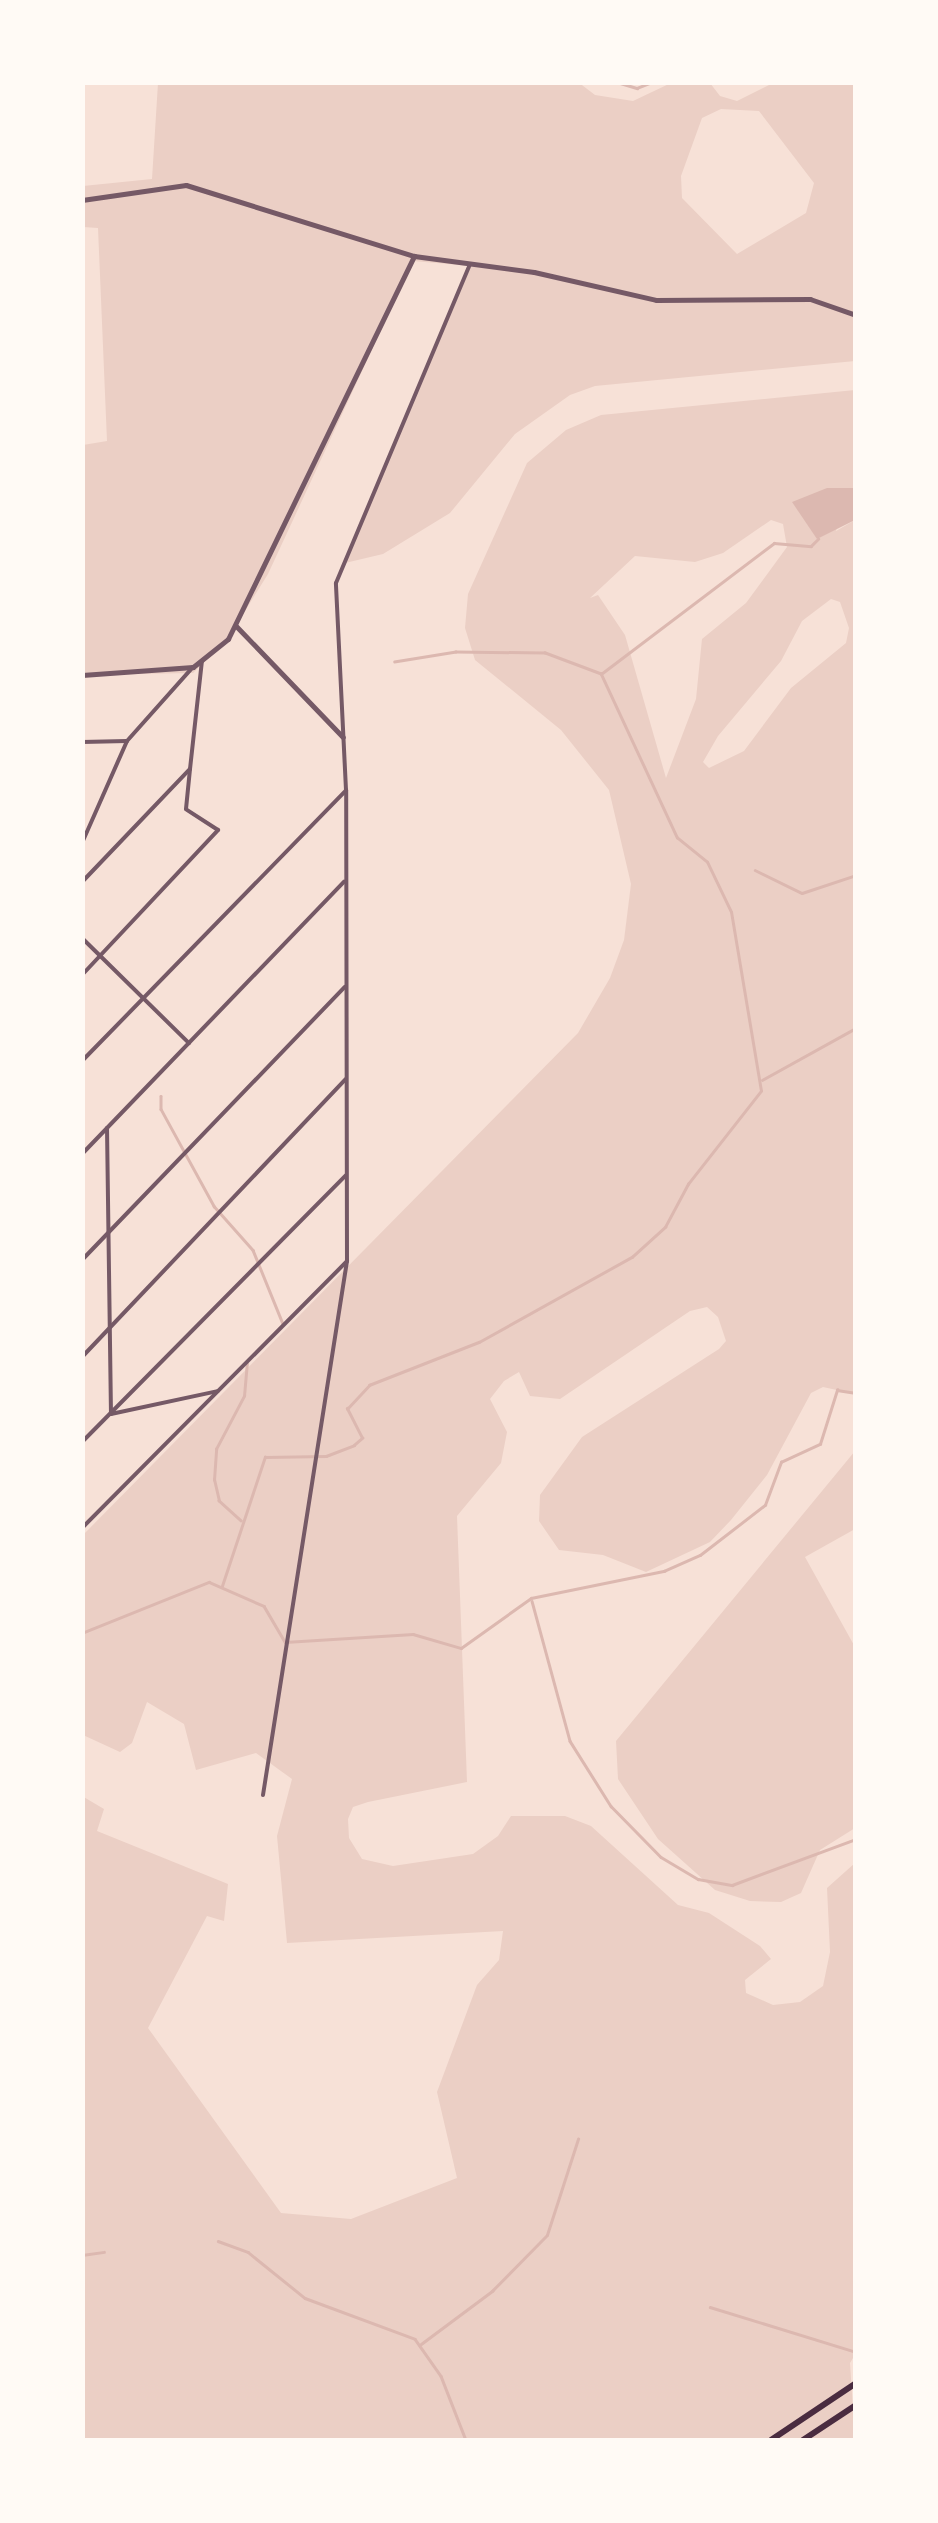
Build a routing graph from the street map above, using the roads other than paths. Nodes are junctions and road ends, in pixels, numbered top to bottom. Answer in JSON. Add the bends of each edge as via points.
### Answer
{"nodes":[{"id":1,"x":82,"y":200,"type":"edge"},
{"id":2,"x":414,"y":256,"type":"junction"},
{"id":3,"x":471,"y":262,"type":"junction"},
{"id":4,"x":856,"y":315,"type":"edge"},
{"id":5,"x":236,"y":626,"type":"junction"},
{"id":6,"x":202,"y":660,"type":"junction"},
{"id":7,"x":193,"y":668,"type":"junction"},
{"id":8,"x":82,"y":675,"type":"edge"},
{"id":9,"x":343,"y":738,"type":"junction"},
{"id":10,"x":82,"y":742,"type":"edge"},
{"id":11,"x":127,"y":742,"type":"junction"},
{"id":12,"x":190,"y":770,"type":"junction"},
{"id":13,"x":346,"y":790,"type":"junction"},
{"id":14,"x":82,"y":844,"type":"edge"},
{"id":15,"x":82,"y":882,"type":"edge"},
{"id":16,"x":344,"y":882,"type":"junction"},
{"id":17,"x":82,"y":938,"type":"edge"},
{"id":18,"x":100,"y":956,"type":"junction"},
{"id":19,"x":82,"y":975,"type":"edge"},
{"id":20,"x":345,"y":987,"type":"junction"},
{"id":21,"x":144,"y":998,"type":"junction"},
{"id":22,"x":189,"y":1043,"type":"junction"},
{"id":23,"x":82,"y":1062,"type":"edge"},
{"id":24,"x":346,"y":1078,"type":"junction"},
{"id":25,"x":107,"y":1128,"type":"junction"},
{"id":26,"x":82,"y":1154,"type":"edge"},
{"id":27,"x":346,"y":1175,"type":"junction"},
{"id":28,"x":109,"y":1233,"type":"junction"},
{"id":29,"x":82,"y":1260,"type":"edge"},
{"id":30,"x":347,"y":1261,"type":"junction"},
{"id":31,"x":110,"y":1329,"type":"junction"},
{"id":32,"x":82,"y":1356,"type":"edge"},
{"id":33,"x":218,"y":1391,"type":"junction"},
{"id":34,"x":111,"y":1414,"type":"junction"},
{"id":35,"x":82,"y":1442,"type":"edge"},
{"id":36,"x":82,"y":1528,"type":"edge"},
{"id":37,"x":263,"y":1794,"type":"dead end"},
{"id":38,"x":856,"y":2383,"type":"edge"},
{"id":39,"x":856,"y":2405,"type":"edge"},
{"id":40,"x":771,"y":2440,"type":"edge"},
{"id":41,"x":803,"y":2440,"type":"edge"}],
"edges":[{"from":1,"to":2,"type":"street","via":[[186,186]]},
{"from":2,"to":3,"type":"street"},
{"from":2,"to":5,"type":"street"},
{"from":3,"to":4,"type":"street","via":[[656,300],[810,299]]},
{"from":3,"to":9,"type":"street","via":[[336,583]]},
{"from":5,"to":6,"type":"street"},
{"from":5,"to":9,"type":"street"},
{"from":6,"to":7,"type":"street"},
{"from":6,"to":12,"type":"street"},
{"from":7,"to":8,"type":"street"},
{"from":7,"to":11,"type":"street"},
{"from":9,"to":13,"type":"street"},
{"from":10,"to":11,"type":"street"},
{"from":11,"to":14,"type":"street"},
{"from":12,"to":15,"type":"street"},
{"from":12,"to":18,"type":"street","via":[[186,808],[218,830]]},
{"from":13,"to":16,"type":"street"},
{"from":13,"to":21,"type":"street"},
{"from":16,"to":20,"type":"street"},
{"from":16,"to":22,"type":"street"},
{"from":17,"to":18,"type":"street"},
{"from":18,"to":19,"type":"street"},
{"from":18,"to":21,"type":"street"},
{"from":20,"to":24,"type":"street"},
{"from":20,"to":28,"type":"street"},
{"from":21,"to":22,"type":"street"},
{"from":21,"to":23,"type":"street"},
{"from":22,"to":25,"type":"street"},
{"from":24,"to":27,"type":"street"},
{"from":24,"to":31,"type":"street"},
{"from":25,"to":26,"type":"street"},
{"from":25,"to":28,"type":"street"},
{"from":27,"to":30,"type":"street"},
{"from":27,"to":34,"type":"street"},
{"from":28,"to":29,"type":"street"},
{"from":28,"to":31,"type":"street"},
{"from":30,"to":33,"type":"street"},
{"from":30,"to":37,"type":"street"},
{"from":31,"to":32,"type":"street"},
{"from":31,"to":34,"type":"street"},
{"from":33,"to":34,"type":"street"},
{"from":33,"to":36,"type":"street"},
{"from":34,"to":35,"type":"street"},
{"from":38,"to":40,"type":"highway"},
{"from":39,"to":41,"type":"highway"}]}
